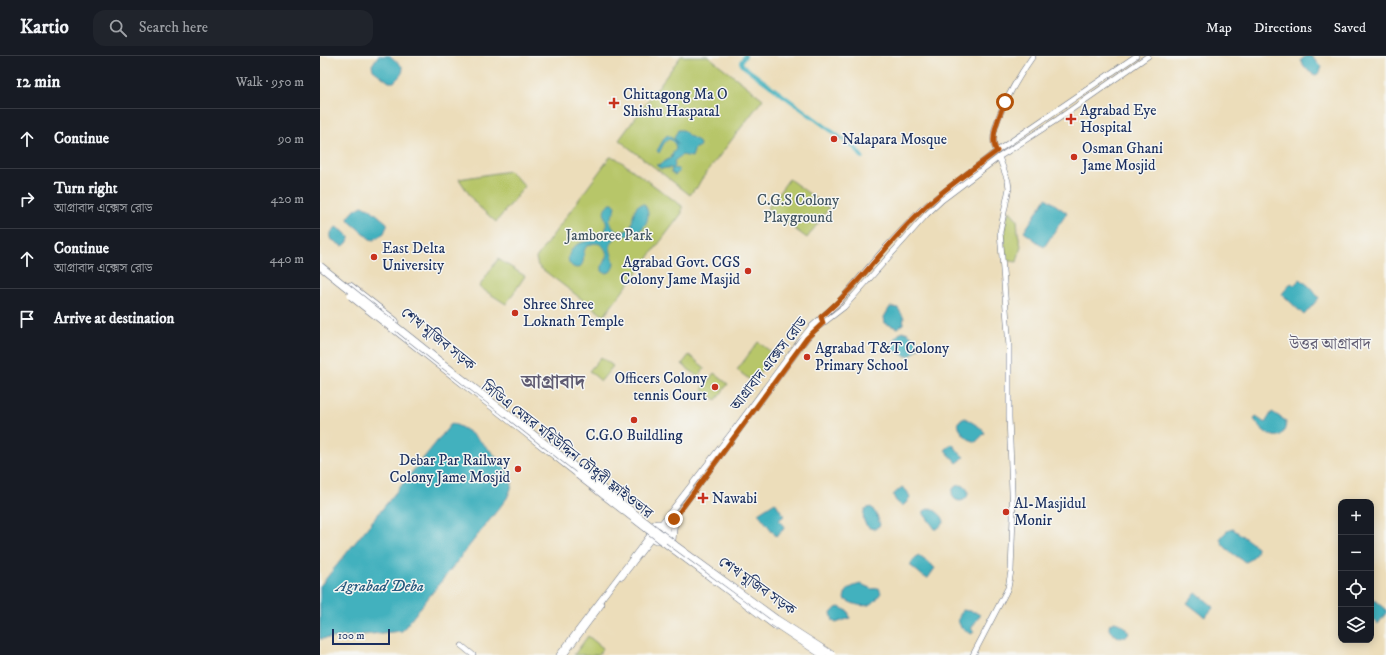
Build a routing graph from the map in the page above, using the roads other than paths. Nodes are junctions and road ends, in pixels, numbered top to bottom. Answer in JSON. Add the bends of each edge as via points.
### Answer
{"nodes":[{"id":1,"x":1033,"y":56,"type":"edge"},
{"id":2,"x":1136,"y":56,"type":"edge"},
{"id":3,"x":1148,"y":56,"type":"edge"},
{"id":4,"x":998,"y":154,"type":"junction"},
{"id":5,"x":320,"y":262,"type":"edge"},
{"id":6,"x":320,"y":266,"type":"edge"},
{"id":7,"x":320,"y":270,"type":"edge"},
{"id":8,"x":821,"y":317,"type":"junction"},
{"id":9,"x":823,"y":323,"type":"junction"},
{"id":10,"x":674,"y":519,"type":"junction"},
{"id":11,"x":657,"y":532,"type":"junction"},
{"id":12,"x":672,"y":540,"type":"junction"},
{"id":13,"x":462,"y":646,"type":"dead end"},
{"id":14,"x":473,"y":655,"type":"edge"},
{"id":15,"x":559,"y":655,"type":"edge"},
{"id":16,"x":564,"y":655,"type":"edge"},
{"id":17,"x":823,"y":655,"type":"edge"},
{"id":18,"x":834,"y":655,"type":"edge"},
{"id":19,"x":974,"y":655,"type":"edge"}],
"edges":[{"from":1,"to":4,"type":"main road","via":[[1002,110],[994,137],[994,147]]},
{"from":2,"to":4,"type":"main road","name":"আগ্রাবাদ এক্সেস রোড"},
{"from":3,"to":4,"type":"main road","name":"আগ্রাবাদ এক্সেস রোড","via":[[1058,118]]},
{"from":4,"to":8,"type":"main road","name":"আগ্রাবাদ এক্সেস রোড","via":[[951,185],[922,210],[885,248],[839,302]]},
{"from":4,"to":9,"type":"main road","name":"আগ্রাবাদ এক্সেস রোড","via":[[927,214],[844,307]]},
{"from":4,"to":19,"type":"main road","via":[[1009,188],[1000,232],[1009,347],[1013,554],[1008,588]]},
{"from":5,"to":11,"type":"highway","name":"শেখ মুজিব সড়ক"},
{"from":6,"to":18,"type":"highway","bridge":true,"via":[[676,546],[776,619]]},
{"from":7,"to":11,"type":"highway","name":"শেখ মুজিব সড়ক","via":[[452,376]]},
{"from":7,"to":17,"type":"highway","name":"সিডিএ মেয়র মহিউদ্দিন চৌধুরী ফ্লাইওভার","bridge":true,"via":[[657,537],[783,630]]},
{"from":8,"to":9,"type":"main road"},
{"from":8,"to":11,"type":"main road","name":"আগ্রাবাদ এক্সেস রোড","via":[[802,337]]},
{"from":9,"to":10,"type":"main road","name":"আগ্রাবাদ এক্সেস রোড","via":[[807,338]]},
{"from":10,"to":11,"type":"main road","name":"আগ্রাবাদ এক্সেস রোড"},
{"from":10,"to":12,"type":"highway"},
{"from":11,"to":12,"type":"highway","name":"শেখ মুজিব সড়ক"},
{"from":11,"to":15,"type":"main road"},
{"from":11,"to":16,"type":"main road"},
{"from":11,"to":17,"type":"highway","name":"শেখ মুজিব সড়ক","via":[[771,623]]},
{"from":12,"to":18,"type":"highway","name":"শেখ মুজিব সড়ক","via":[[775,616]]},
{"from":13,"to":14,"type":"main road"}]}
